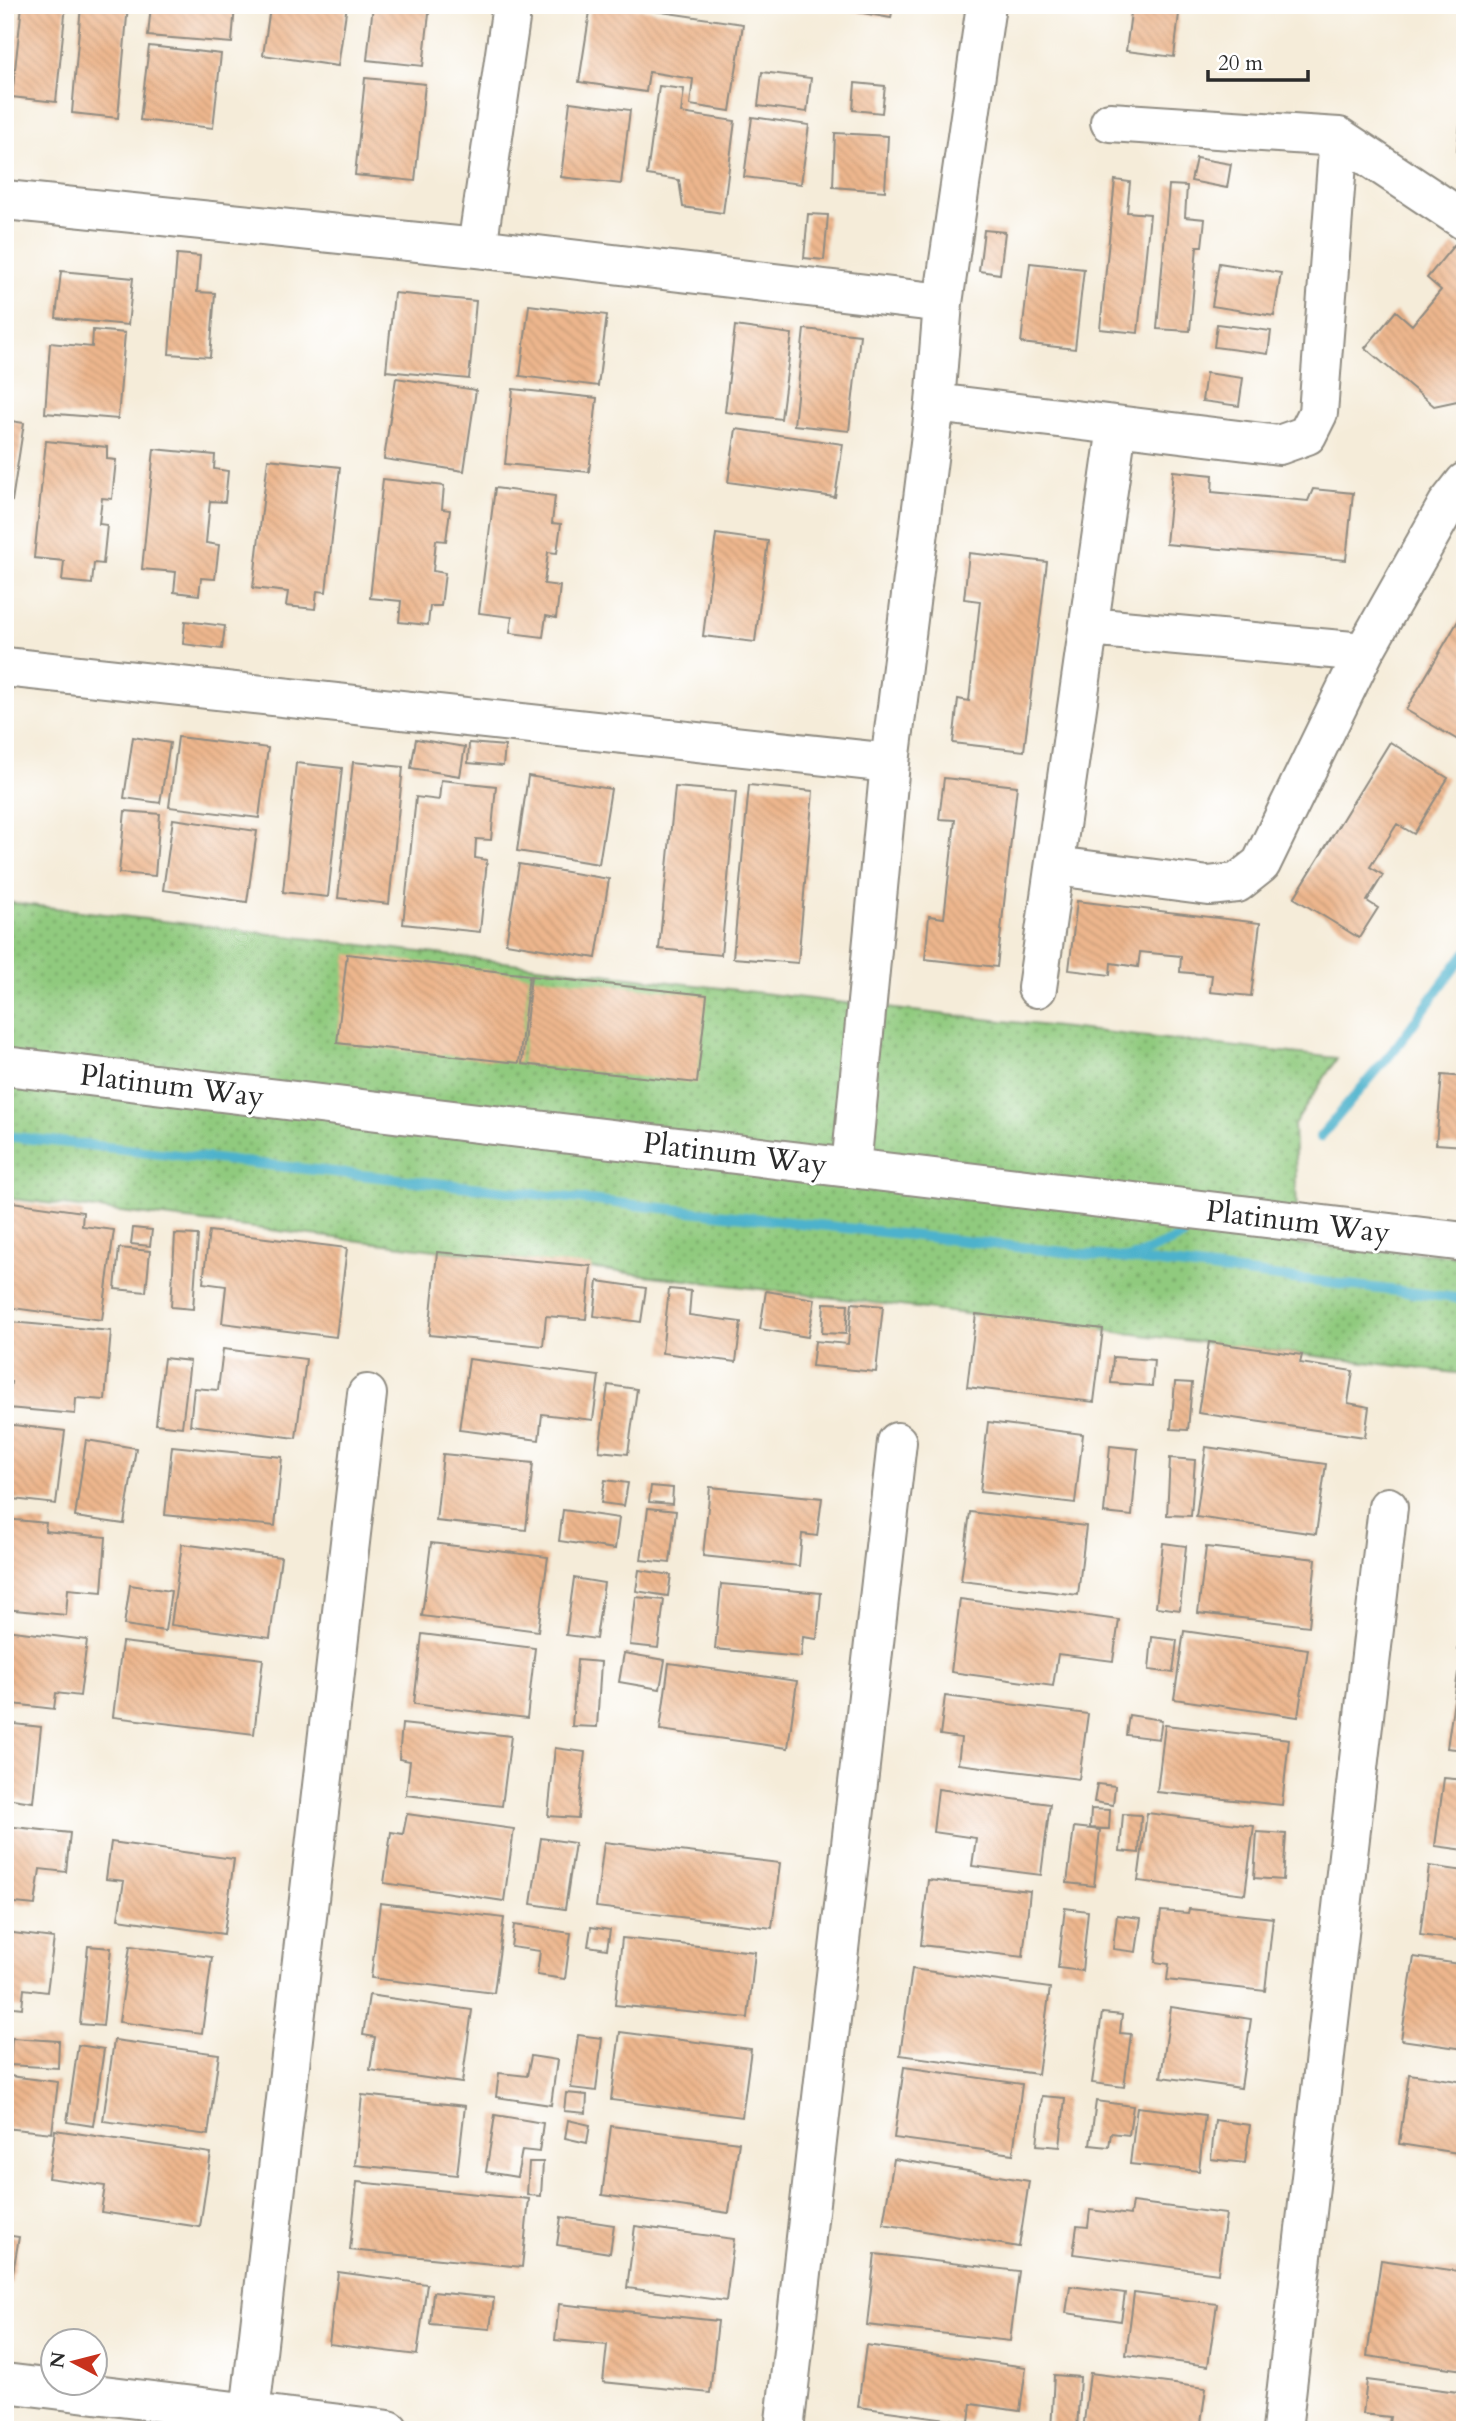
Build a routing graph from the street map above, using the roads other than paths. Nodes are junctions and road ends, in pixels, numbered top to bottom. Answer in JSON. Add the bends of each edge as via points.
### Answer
{"nodes":[{"id":1,"x":512,"y":5,"type":"edge"},
{"id":2,"x":986,"y":5,"type":"edge"},
{"id":3,"x":1110,"y":122,"type":"dead end"},
{"id":4,"x":1339,"y":137,"type":"junction"},
{"id":5,"x":5,"y":200,"type":"edge"},
{"id":6,"x":1465,"y":221,"type":"edge"},
{"id":7,"x":477,"y":248,"type":"junction"},
{"id":8,"x":943,"y":303,"type":"junction"},
{"id":9,"x":935,"y":402,"type":"junction"},
{"id":10,"x":1117,"y":427,"type":"junction"},
{"id":11,"x":1465,"y":482,"type":"edge"},
{"id":12,"x":1089,"y":627,"type":"junction"},
{"id":13,"x":1364,"y":652,"type":"junction"},
{"id":14,"x":5,"y":667,"type":"edge"},
{"id":15,"x":890,"y":763,"type":"junction"},
{"id":16,"x":1056,"y":866,"type":"junction"},
{"id":17,"x":1037,"y":988,"type":"dead end"},
{"id":18,"x":5,"y":1066,"type":"edge"},
{"id":19,"x":851,"y":1168,"type":"junction"},
{"id":20,"x":1465,"y":1242,"type":"edge"},
{"id":21,"x":368,"y":1394,"type":"dead end"},
{"id":22,"x":897,"y":1442,"type":"dead end"},
{"id":23,"x":1388,"y":1507,"type":"dead end"},
{"id":24,"x":5,"y":2383,"type":"edge"},
{"id":25,"x":250,"y":2413,"type":"junction"},
{"id":26,"x":389,"y":2430,"type":"edge"},
{"id":27,"x":784,"y":2430,"type":"edge"},
{"id":28,"x":1282,"y":2430,"type":"edge"}],
"edges":[{"from":1,"to":7,"type":"street"},
{"from":2,"to":8,"type":"street"},
{"from":3,"to":4,"type":"street"},
{"from":4,"to":6,"type":"street"},
{"from":4,"to":10,"type":"street","via":[[1318,413],[1307,435],[1279,445]]},
{"from":5,"to":7,"type":"street"},
{"from":7,"to":8,"type":"street"},
{"from":8,"to":9,"type":"street"},
{"from":9,"to":10,"type":"street"},
{"from":9,"to":15,"type":"street"},
{"from":10,"to":12,"type":"street"},
{"from":11,"to":13,"type":"street","via":[[1447,505]]},
{"from":12,"to":13,"type":"street"},
{"from":12,"to":16,"type":"street"},
{"from":13,"to":16,"type":"street","via":[[1261,864],[1237,883],[1209,886]]},
{"from":14,"to":15,"type":"street"},
{"from":15,"to":19,"type":"street"},
{"from":16,"to":17,"type":"street"},
{"from":18,"to":19,"type":"street","name":"Platinum Way"},
{"from":19,"to":20,"type":"street","name":"Platinum Way"},
{"from":21,"to":25,"type":"street"},
{"from":22,"to":27,"type":"street"},
{"from":23,"to":28,"type":"street"},
{"from":24,"to":25,"type":"street"},
{"from":25,"to":26,"type":"street"}]}
